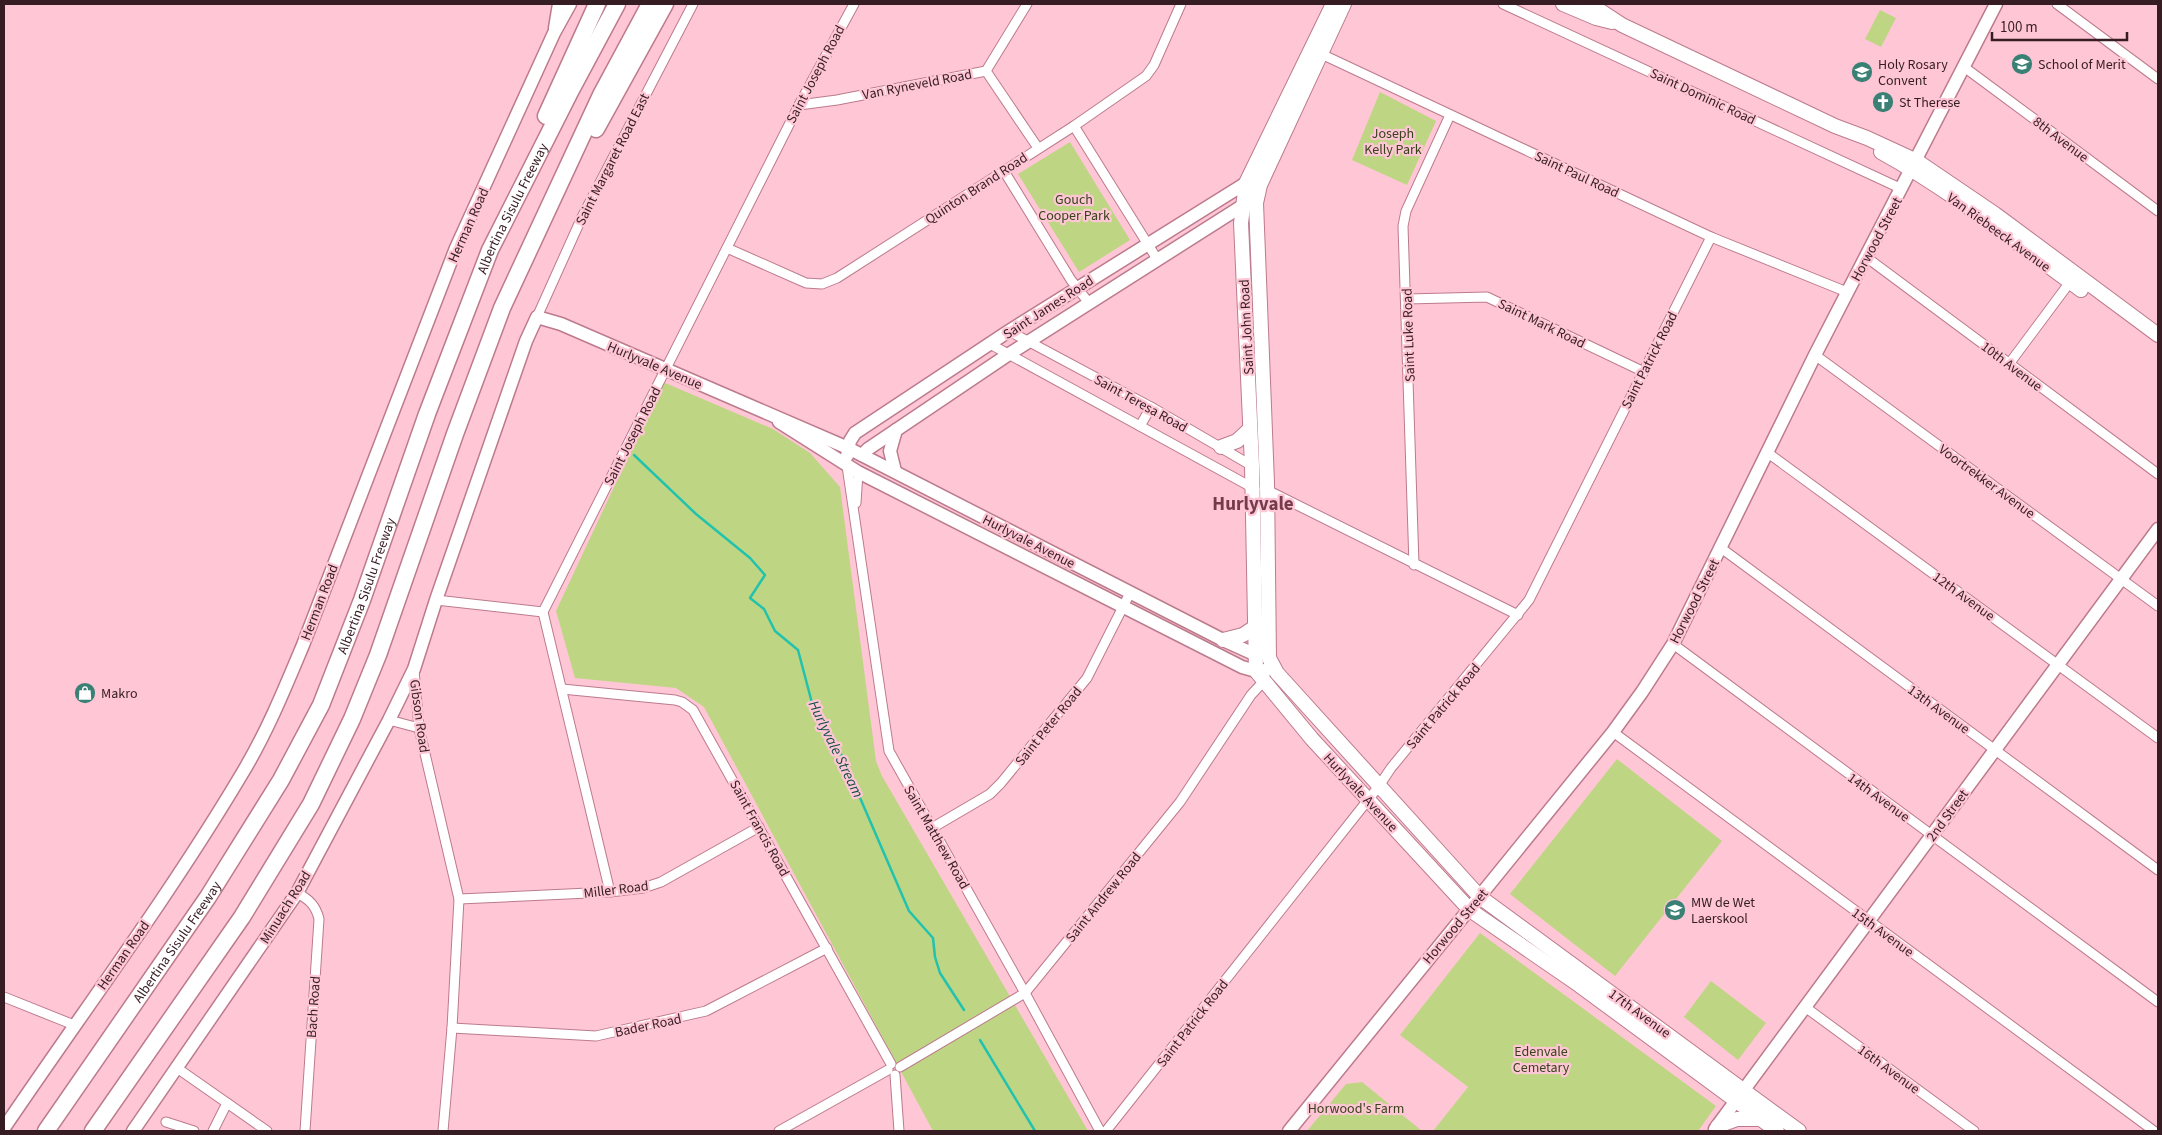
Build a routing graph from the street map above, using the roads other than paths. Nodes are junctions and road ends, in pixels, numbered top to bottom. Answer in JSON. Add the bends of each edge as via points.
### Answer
{"nodes":[{"id":1,"x":570,"y":4,"type":"edge"},
{"id":2,"x":597,"y":4,"type":"edge"},
{"id":3,"x":617,"y":4,"type":"edge"},
{"id":4,"x":650,"y":4,"type":"edge"},
{"id":5,"x":665,"y":4,"type":"edge"},
{"id":6,"x":693,"y":4,"type":"edge"},
{"id":7,"x":854,"y":4,"type":"edge"},
{"id":8,"x":1027,"y":4,"type":"edge"},
{"id":9,"x":1181,"y":4,"type":"edge"},
{"id":10,"x":1333,"y":4,"type":"edge"},
{"id":11,"x":1344,"y":4,"type":"edge"},
{"id":12,"x":1503,"y":4,"type":"edge"},
{"id":13,"x":1563,"y":4,"type":"edge"},
{"id":14,"x":1590,"y":4,"type":"edge"},
{"id":15,"x":1996,"y":4,"type":"edge"},
{"id":16,"x":2056,"y":4,"type":"edge"},
{"id":17,"x":557,"y":6,"type":"edge"},
{"id":18,"x":1622,"y":25,"type":"junction"},
{"id":19,"x":554,"y":33,"type":"junction"},
{"id":20,"x":1316,"y":52,"type":"junction"},
{"id":21,"x":1964,"y":67,"type":"junction"},
{"id":22,"x":986,"y":71,"type":"junction"},
{"id":23,"x":2158,"y":79,"type":"edge"},
{"id":24,"x":799,"y":105,"type":"junction"},
{"id":25,"x":1450,"y":115,"type":"junction"},
{"id":26,"x":1074,"y":126,"type":"junction"},
{"id":27,"x":1038,"y":148,"type":"junction"},
{"id":28,"x":1914,"y":166,"type":"junction"},
{"id":29,"x":1004,"y":171,"type":"junction"},
{"id":30,"x":1253,"y":184,"type":"junction"},
{"id":31,"x":1902,"y":188,"type":"junction"},
{"id":32,"x":1249,"y":205,"type":"junction"},
{"id":33,"x":2158,"y":211,"type":"edge"},
{"id":34,"x":1711,"y":237,"type":"junction"},
{"id":35,"x":1147,"y":243,"type":"junction"},
{"id":36,"x":727,"y":248,"type":"junction"},
{"id":37,"x":490,"y":250,"type":"junction"},
{"id":38,"x":1866,"y":257,"type":"junction"},
{"id":39,"x":1157,"y":259,"type":"junction"},
{"id":40,"x":519,"y":267,"type":"junction"},
{"id":41,"x":2073,"y":278,"type":"junction"},
{"id":42,"x":1078,"y":287,"type":"junction"},
{"id":43,"x":1847,"y":292,"type":"junction"},
{"id":44,"x":1407,"y":299,"type":"junction"},
{"id":45,"x":1089,"y":303,"type":"junction"},
{"id":46,"x":537,"y":317,"type":"junction"},
{"id":47,"x":1009,"y":331,"type":"junction"},
{"id":48,"x":2158,"y":335,"type":"edge"},
{"id":49,"x":1029,"y":342,"type":"junction"},
{"id":50,"x":990,"y":344,"type":"junction"},
{"id":51,"x":2158,"y":346,"type":"edge"},
{"id":52,"x":1010,"y":354,"type":"junction"},
{"id":53,"x":1815,"y":355,"type":"junction"},
{"id":54,"x":2009,"y":364,"type":"junction"},
{"id":55,"x":666,"y":369,"type":"junction"},
{"id":56,"x":1642,"y":371,"type":"junction"},
{"id":57,"x":1150,"y":407,"type":"junction"},
{"id":58,"x":771,"y":416,"type":"junction"},
{"id":59,"x":1140,"y":426,"type":"junction"},
{"id":60,"x":1250,"y":429,"type":"junction"},
{"id":61,"x":896,"y":430,"type":"junction"},
{"id":62,"x":855,"y":433,"type":"junction"},
{"id":63,"x":832,"y":440,"type":"junction"},
{"id":64,"x":848,"y":448,"type":"junction"},
{"id":65,"x":1221,"y":448,"type":"junction"},
{"id":66,"x":1768,"y":453,"type":"junction"},
{"id":67,"x":862,"y":455,"type":"junction"},
{"id":68,"x":1252,"y":465,"type":"junction"},
{"id":69,"x":853,"y":469,"type":"junction"},
{"id":70,"x":895,"y":471,"type":"junction"},
{"id":71,"x":2158,"y":474,"type":"edge"},
{"id":72,"x":1252,"y":487,"type":"junction"},
{"id":73,"x":1267,"y":491,"type":"junction"},
{"id":74,"x":2158,"y":529,"type":"edge"},
{"id":75,"x":1721,"y":548,"type":"junction"},
{"id":76,"x":1414,"y":565,"type":"junction"},
{"id":77,"x":2121,"y":579,"type":"junction"},
{"id":78,"x":1130,"y":593,"type":"junction"},
{"id":79,"x":436,"y":600,"type":"junction"},
{"id":80,"x":1124,"y":606,"type":"junction"},
{"id":81,"x":2158,"y":606,"type":"edge"},
{"id":82,"x":543,"y":612,"type":"junction"},
{"id":83,"x":1518,"y":615,"type":"junction"},
{"id":84,"x":1262,"y":627,"type":"junction"},
{"id":85,"x":1223,"y":640,"type":"junction"},
{"id":86,"x":1673,"y":644,"type":"junction"},
{"id":87,"x":1268,"y":650,"type":"junction"},
{"id":88,"x":1254,"y":654,"type":"junction"},
{"id":89,"x":2058,"y":664,"type":"junction"},
{"id":90,"x":1274,"y":668,"type":"junction"},
{"id":91,"x":414,"y":669,"type":"junction"},
{"id":92,"x":1259,"y":677,"type":"junction"},
{"id":93,"x":562,"y":689,"type":"junction"},
{"id":94,"x":1297,"y":693,"type":"junction"},
{"id":95,"x":389,"y":720,"type":"junction"},
{"id":96,"x":419,"y":728,"type":"junction"},
{"id":97,"x":1613,"y":732,"type":"junction"},
{"id":98,"x":2158,"y":738,"type":"edge"},
{"id":99,"x":1995,"y":750,"type":"junction"},
{"id":100,"x":1379,"y":786,"type":"junction"},
{"id":101,"x":1368,"y":798,"type":"junction"},
{"id":102,"x":759,"y":827,"type":"junction"},
{"id":103,"x":932,"y":828,"type":"junction"},
{"id":104,"x":1932,"y":836,"type":"junction"},
{"id":105,"x":2158,"y":870,"type":"edge"},
{"id":106,"x":610,"y":892,"type":"junction"},
{"id":107,"x":297,"y":893,"type":"junction"},
{"id":108,"x":1480,"y":897,"type":"junction"},
{"id":109,"x":458,"y":899,"type":"junction"},
{"id":110,"x":1470,"y":910,"type":"junction"},
{"id":111,"x":1868,"y":921,"type":"junction"},
{"id":112,"x":828,"y":948,"type":"junction"},
{"id":113,"x":1025,"y":993,"type":"junction"},
{"id":114,"x":4,"y":997,"type":"edge"},
{"id":115,"x":2158,"y":1002,"type":"edge"},
{"id":116,"x":1805,"y":1007,"type":"junction"},
{"id":117,"x":74,"y":1025,"type":"junction"},
{"id":118,"x":452,"y":1028,"type":"junction"},
{"id":119,"x":177,"y":1068,"type":"junction"},
{"id":120,"x":893,"y":1069,"type":"junction"},
{"id":121,"x":1740,"y":1096,"type":"junction"},
{"id":122,"x":227,"y":1103,"type":"junction"},
{"id":123,"x":1760,"y":1119,"type":"junction"},
{"id":124,"x":166,"y":1122,"type":"dead end"},
{"id":125,"x":4,"y":1128,"type":"edge"},
{"id":126,"x":1716,"y":1129,"type":"edge"},
{"id":127,"x":46,"y":1131,"type":"edge"},
{"id":128,"x":93,"y":1131,"type":"edge"},
{"id":129,"x":133,"y":1131,"type":"edge"},
{"id":130,"x":194,"y":1131,"type":"edge"},
{"id":131,"x":213,"y":1131,"type":"edge"},
{"id":132,"x":267,"y":1131,"type":"edge"},
{"id":133,"x":305,"y":1131,"type":"edge"},
{"id":134,"x":443,"y":1131,"type":"edge"},
{"id":135,"x":779,"y":1131,"type":"edge"},
{"id":136,"x":899,"y":1131,"type":"edge"},
{"id":137,"x":1100,"y":1131,"type":"edge"},
{"id":138,"x":1106,"y":1131,"type":"edge"},
{"id":139,"x":1289,"y":1131,"type":"edge"},
{"id":140,"x":1777,"y":1131,"type":"edge"},
{"id":141,"x":1799,"y":1131,"type":"edge"},
{"id":142,"x":1974,"y":1131,"type":"edge"},
{"id":143,"x":2154,"y":1131,"type":"edge"}],
"edges":[{"from":1,"to":19,"type":"main road","name":"Herman Road"},
{"from":2,"to":37,"type":"highway","via":[[510,196]]},
{"from":3,"to":37,"type":"highway","name":"Albertina Sisulu Freeway"},
{"from":4,"to":40,"type":"highway","via":[[601,95]]},
{"from":5,"to":40,"type":"highway"},
{"from":6,"to":46,"type":"street","name":"Saint Margaret Road East","via":[[582,217]]},
{"from":7,"to":24,"type":"street","name":"Saint Joseph Road"},
{"from":8,"to":22,"type":"street","name":"Van Ryneveld Road"},
{"from":9,"to":26,"type":"street","name":"Quinton Brand Road","via":[[1146,76]]},
{"from":10,"to":20,"type":"main road","name":"Saint John Road"},
{"from":11,"to":20,"type":"main road","name":"Saint John Road"},
{"from":12,"to":31,"type":"street","name":"Saint Dominic Road"},
{"from":13,"to":18,"type":"main road","name":"Van Riebeeck Avenue"},
{"from":14,"to":18,"type":"main road","name":"Van Riebeeck Avenue"},
{"from":15,"to":21,"type":"main road","name":"Horwood Street"},
{"from":16,"to":23,"type":"street"},
{"from":17,"to":19,"type":"main road","name":"Herman Road"},
{"from":18,"to":28,"type":"main road","name":"Van Riebeeck Avenue"},
{"from":19,"to":117,"type":"main road","name":"Herman Road","via":[[456,248],[281,699],[244,772],[160,902]]},
{"from":20,"to":25,"type":"street","name":"Saint Paul Road"},
{"from":20,"to":30,"type":"main road","name":"Saint John Road"},
{"from":21,"to":28,"type":"main road","name":"Horwood Street"},
{"from":21,"to":33,"type":"street","name":"8th Avenue"},
{"from":22,"to":24,"type":"street","name":"Van Ryneveld Road"},
{"from":22,"to":27,"type":"street"},
{"from":24,"to":36,"type":"street","name":"Saint Joseph Road"},
{"from":25,"to":34,"type":"street","name":"Saint Paul Road"},
{"from":25,"to":44,"type":"street","name":"Saint Luke Road","via":[[1403,221]]},
{"from":26,"to":27,"type":"street","name":"Quinton Brand Road"},
{"from":26,"to":35,"type":"street"},
{"from":27,"to":29,"type":"street","name":"Quinton Brand Road"},
{"from":28,"to":31,"type":"main road","name":"Horwood Street"},
{"from":28,"to":41,"type":"main road","name":"Van Riebeeck Avenue"},
{"from":29,"to":36,"type":"street","name":"Quinton Brand Road","via":[[830,282],[806,283]]},
{"from":29,"to":42,"type":"street"},
{"from":30,"to":32,"type":"main road","name":"Saint John Road"},
{"from":30,"to":35,"type":"main road","name":"Saint James Road"},
{"from":31,"to":38,"type":"main road","name":"Horwood Street"},
{"from":32,"to":39,"type":"main road","name":"Saint James Road"},
{"from":32,"to":60,"type":"main road","name":"Saint John Road","via":[[1241,223]]},
{"from":32,"to":73,"type":"main road","name":"Saint John Road"},
{"from":34,"to":43,"type":"street","name":"Saint Paul Road"},
{"from":34,"to":56,"type":"street","name":"Saint Patrick Road"},
{"from":35,"to":39,"type":"street"},
{"from":35,"to":42,"type":"main road","name":"Saint James Road"},
{"from":36,"to":55,"type":"street","name":"Saint Joseph Road"},
{"from":37,"to":127,"type":"highway","name":"Albertina Sisulu Freeway","via":[[321,705],[281,780],[208,897]]},
{"from":38,"to":43,"type":"main road","name":"Horwood Street"},
{"from":38,"to":54,"type":"street","name":"10th Avenue"},
{"from":39,"to":45,"type":"main road","name":"Saint James Road"},
{"from":40,"to":128,"type":"highway","via":[[455,434],[378,655],[352,719],[311,804],[242,917]]},
{"from":41,"to":48,"type":"main road","name":"Van Riebeeck Avenue"},
{"from":41,"to":51,"type":"main road","name":"Van Riebeeck Avenue"},
{"from":41,"to":54,"type":"street"},
{"from":42,"to":45,"type":"street"},
{"from":42,"to":47,"type":"main road","name":"Saint James Road"},
{"from":43,"to":53,"type":"main road","name":"Horwood Street"},
{"from":44,"to":56,"type":"street","name":"Saint Mark Road","via":[[1487,297]]},
{"from":44,"to":76,"type":"street","name":"Saint Luke Road"},
{"from":45,"to":49,"type":"main road","name":"Saint James Road"},
{"from":46,"to":55,"type":"main road","name":"Hurlyvale Avenue"},
{"from":46,"to":79,"type":"main road","name":"Gibson Road","via":[[526,340]]},
{"from":47,"to":49,"type":"street","name":"Saint Teresa Road"},
{"from":47,"to":50,"type":"main road","name":"Saint James Road"},
{"from":49,"to":52,"type":"main road","name":"Saint James Road"},
{"from":49,"to":57,"type":"street","name":"Saint Teresa Road"},
{"from":50,"to":52,"type":"street","name":"Saint Teresa Road"},
{"from":50,"to":62,"type":"main road","name":"Saint James Road"},
{"from":52,"to":59,"type":"street","name":"Saint Teresa Road"},
{"from":52,"to":61,"type":"main road","name":"Saint James Road"},
{"from":53,"to":66,"type":"main road","name":"Horwood Street"},
{"from":53,"to":77,"type":"street","name":"Voortrekker Avenue"},
{"from":54,"to":71,"type":"street","name":"10th Avenue"},
{"from":55,"to":58,"type":"main road","name":"Hurlyvale Avenue"},
{"from":55,"to":82,"type":"street","name":"Saint Joseph Road"},
{"from":56,"to":83,"type":"street","name":"Saint Patrick Road","via":[[1532,595]]},
{"from":57,"to":59,"type":"street"},
{"from":57,"to":65,"type":"street","name":"Saint Teresa Road"},
{"from":58,"to":63,"type":"main road","name":"Hurlyvale Avenue"},
{"from":58,"to":69,"type":"main road","name":"Hurlyvale Avenue","via":[[791,432]]},
{"from":59,"to":72,"type":"street","name":"Saint Teresa Road"},
{"from":60,"to":65,"type":"main road","via":[[1237,441]]},
{"from":60,"to":68,"type":"main road","name":"Saint John Road"},
{"from":61,"to":67,"type":"main road","name":"Saint James Road"},
{"from":61,"to":70,"type":"main road","via":[[890,451]]},
{"from":62,"to":63,"type":"main road","name":"Saint James Road"},
{"from":62,"to":64,"type":"main road"},
{"from":63,"to":64,"type":"main road","name":"Hurlyvale Avenue"},
{"from":64,"to":67,"type":"main road","name":"Hurlyvale Avenue"},
{"from":64,"to":69,"type":"main road","name":"Saint Matthew Road"},
{"from":65,"to":68,"type":"street","name":"Saint Teresa Road"},
{"from":66,"to":75,"type":"main road","name":"Horwood Street"},
{"from":66,"to":89,"type":"street","name":"12th Avenue"},
{"from":67,"to":69,"type":"main road","name":"Saint Matthew Road"},
{"from":67,"to":70,"type":"main road","name":"Hurlyvale Avenue"},
{"from":68,"to":72,"type":"main road","name":"Saint John Road"},
{"from":68,"to":73,"type":"street","name":"Saint Teresa Road"},
{"from":69,"to":80,"type":"main road","name":"Hurlyvale Avenue"},
{"from":69,"to":103,"type":"street","name":"Saint Matthew Road","via":[[854,516],[886,738],[894,762]]},
{"from":70,"to":78,"type":"main road","name":"Hurlyvale Avenue"},
{"from":72,"to":73,"type":"street","name":"Saint Teresa Road"},
{"from":72,"to":84,"type":"main road","name":"Saint John Road"},
{"from":73,"to":76,"type":"street","name":"Saint Teresa Road"},
{"from":73,"to":84,"type":"main road","name":"Saint John Road"},
{"from":74,"to":77,"type":"main road","name":"2nd Street"},
{"from":75,"to":86,"type":"main road","name":"Horwood Street"},
{"from":75,"to":99,"type":"street","name":"13th Avenue"},
{"from":76,"to":83,"type":"street","name":"Saint Teresa Road"},
{"from":77,"to":81,"type":"street","name":"Voortrekker Avenue"},
{"from":77,"to":89,"type":"main road","name":"2nd Street"},
{"from":78,"to":80,"type":"street","name":"Saint Peter Road"},
{"from":78,"to":85,"type":"main road","name":"Hurlyvale Avenue"},
{"from":79,"to":82,"type":"street"},
{"from":79,"to":91,"type":"main road","name":"Gibson Road"},
{"from":80,"to":92,"type":"main road","name":"Hurlyvale Avenue"},
{"from":80,"to":103,"type":"street","name":"Saint Peter Road","via":[[1087,678],[1001,783],[990,794]]},
{"from":82,"to":93,"type":"street"},
{"from":83,"to":100,"type":"street","name":"Saint Patrick Road"},
{"from":84,"to":85,"type":"main road"},
{"from":84,"to":87,"type":"main road","name":"Saint John Road"},
{"from":84,"to":88,"type":"main road","name":"Saint John Road"},
{"from":84,"to":94,"type":"main road"},
{"from":85,"to":88,"type":"main road","name":"Hurlyvale Avenue"},
{"from":86,"to":97,"type":"main road","name":"Horwood Street"},
{"from":86,"to":104,"type":"street","name":"14th Avenue"},
{"from":87,"to":88,"type":"main road"},
{"from":87,"to":90,"type":"main road","name":"Hurlyvale Avenue"},
{"from":88,"to":92,"type":"main road","name":"Saint John Road"},
{"from":89,"to":98,"type":"street","name":"12th Avenue"},
{"from":89,"to":99,"type":"main road","name":"2nd Street"},
{"from":90,"to":92,"type":"main road"},
{"from":90,"to":94,"type":"main road","name":"Hurlyvale Avenue"},
{"from":91,"to":95,"type":"main road","name":"Minuach Road"},
{"from":91,"to":96,"type":"street","name":"Gibson Road"},
{"from":92,"to":101,"type":"main road","name":"Hurlyvale Avenue"},
{"from":92,"to":113,"type":"street","name":"Saint Andrew Road","via":[[1250,696],[1180,802]]},
{"from":93,"to":102,"type":"street","name":"Saint Francis Road","via":[[675,700],[689,706]]},
{"from":93,"to":106,"type":"street"},
{"from":94,"to":100,"type":"main road","name":"Hurlyvale Avenue"},
{"from":95,"to":96,"type":"street"},
{"from":95,"to":107,"type":"main road","name":"Minuach Road"},
{"from":96,"to":109,"type":"street","name":"Gibson Road"},
{"from":97,"to":108,"type":"main road","name":"Horwood Street"},
{"from":97,"to":111,"type":"street","name":"15th Avenue"},
{"from":99,"to":104,"type":"main road","name":"2nd Street"},
{"from":99,"to":105,"type":"street","name":"13th Avenue"},
{"from":100,"to":101,"type":"street","name":"Saint Patrick Road"},
{"from":100,"to":108,"type":"main road","name":"Hurlyvale Avenue"},
{"from":101,"to":110,"type":"main road","name":"Hurlyvale Avenue"},
{"from":101,"to":138,"type":"street","name":"Saint Patrick Road"},
{"from":102,"to":106,"type":"street","name":"Miller Road","via":[[661,882]]},
{"from":102,"to":112,"type":"street","name":"Saint Francis Road"},
{"from":103,"to":113,"type":"street","name":"Saint Matthew Road"},
{"from":104,"to":111,"type":"main road","name":"2nd Street"},
{"from":104,"to":115,"type":"street","name":"14th Avenue"},
{"from":106,"to":109,"type":"street","name":"Miller Road"},
{"from":107,"to":119,"type":"main road","name":"Minuach Road"},
{"from":107,"to":133,"type":"street","name":"Bach Road","via":[[308,898],[319,919]]},
{"from":108,"to":110,"type":"main road","name":"Horwood Street"},
{"from":108,"to":121,"type":"main road","name":"17th Avenue"},
{"from":109,"to":118,"type":"street","name":"Gibson Road"},
{"from":110,"to":121,"type":"main road","name":"17th Avenue"},
{"from":110,"to":139,"type":"main road","name":"Horwood Street"},
{"from":111,"to":116,"type":"main road","name":"2nd Street"},
{"from":111,"to":143,"type":"street","name":"15th Avenue"},
{"from":112,"to":118,"type":"street","name":"Bader Road","via":[[706,1011],[596,1036]]},
{"from":112,"to":120,"type":"street","name":"Saint Francis Road"},
{"from":113,"to":120,"type":"street","name":"Saint Andrew Road"},
{"from":113,"to":137,"type":"street","name":"Saint Matthew Road"},
{"from":114,"to":117,"type":"street"},
{"from":116,"to":121,"type":"main road","name":"2nd Street"},
{"from":116,"to":142,"type":"street","name":"16th Avenue"},
{"from":117,"to":125,"type":"main road","name":"Herman Road"},
{"from":118,"to":134,"type":"street","name":"Gibson Road"},
{"from":119,"to":122,"type":"street"},
{"from":119,"to":129,"type":"main road","name":"Minuach Road"},
{"from":120,"to":135,"type":"street","name":"Saint Andrew Road"},
{"from":120,"to":136,"type":"street"},
{"from":121,"to":123,"type":"main road","name":"17th Avenue"},
{"from":121,"to":126,"type":"main road","name":"2nd Street"},
{"from":121,"to":141,"type":"main road","name":"17th Avenue"},
{"from":122,"to":131,"type":"street"},
{"from":122,"to":132,"type":"street"},
{"from":123,"to":126,"type":"main road","via":[[1737,1118]]},
{"from":123,"to":140,"type":"main road","name":"17th Avenue"},
{"from":124,"to":130,"type":"street"}]}
